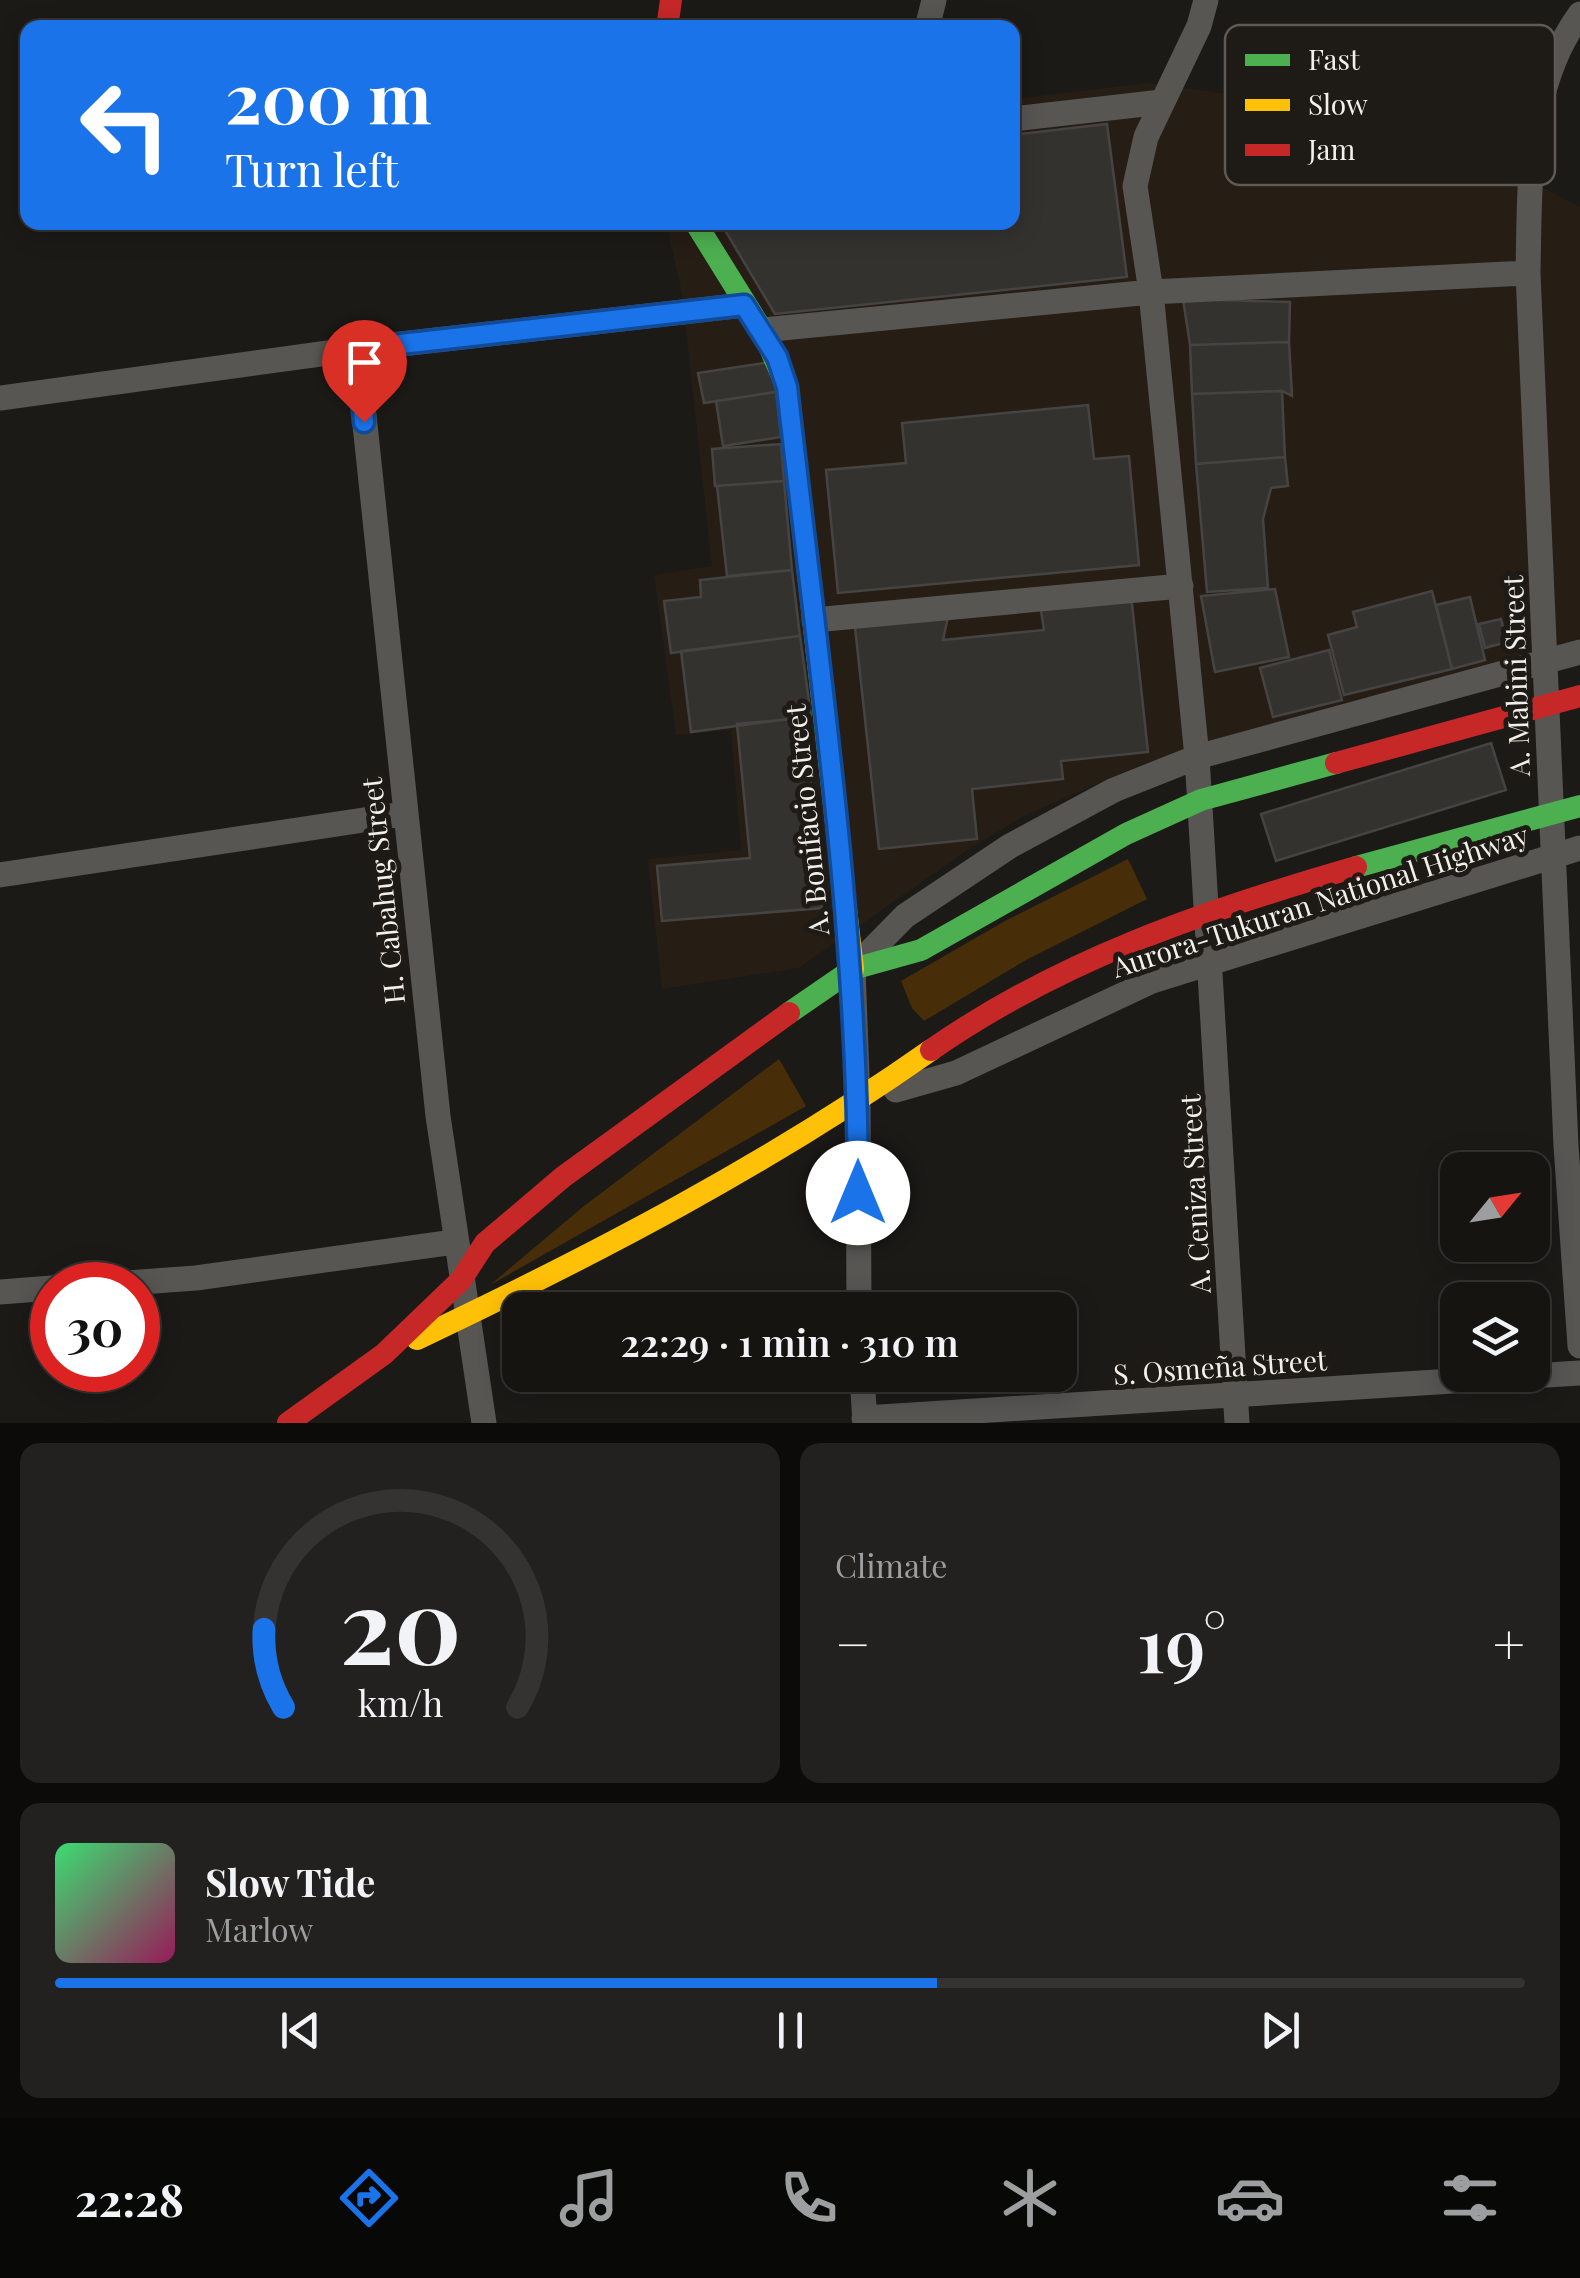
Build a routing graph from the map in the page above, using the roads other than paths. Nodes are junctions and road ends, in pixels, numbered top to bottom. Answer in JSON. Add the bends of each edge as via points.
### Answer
{"nodes":[{"id":1,"x":1206,"y":0,"type":"edge"},
{"id":2,"x":1580,"y":14,"type":"edge"},
{"id":3,"x":1555,"y":56,"type":"edge"},
{"id":4,"x":1162,"y":102,"type":"junction"},
{"id":5,"x":1020,"y":119,"type":"edge"},
{"id":6,"x":1530,"y":185,"type":"edge"},
{"id":7,"x":700,"y":230,"type":"edge"},
{"id":8,"x":1528,"y":273,"type":"junction"},
{"id":9,"x":1151,"y":292,"type":"junction"},
{"id":10,"x":744,"y":305,"type":"junction"},
{"id":11,"x":762,"y":330,"type":"junction"},
{"id":12,"x":357,"y":349,"type":"junction"},
{"id":13,"x":0,"y":398,"type":"edge"},
{"id":14,"x":1181,"y":586,"type":"junction"},
{"id":15,"x":814,"y":620,"type":"junction"},
{"id":16,"x":1580,"y":652,"type":"edge"},
{"id":17,"x":1544,"y":661,"type":"junction"},
{"id":18,"x":1580,"y":696,"type":"edge"},
{"id":19,"x":1546,"y":705,"type":"junction"},
{"id":20,"x":1197,"y":757,"type":"junction"},
{"id":21,"x":1200,"y":800,"type":"junction"},
{"id":22,"x":1580,"y":806,"type":"edge"},
{"id":23,"x":403,"y":814,"type":"junction"},
{"id":24,"x":1551,"y":814,"type":"junction"},
{"id":25,"x":1580,"y":848,"type":"edge"},
{"id":26,"x":1553,"y":856,"type":"junction"},
{"id":27,"x":0,"y":875,"type":"edge"},
{"id":28,"x":1208,"y":912,"type":"junction"},
{"id":29,"x":1212,"y":961,"type":"junction"},
{"id":30,"x":853,"y":970,"type":"junction"},
{"id":31,"x":858,"y":1102,"type":"junction"},
{"id":32,"x":454,"y":1242,"type":"junction"},
{"id":33,"x":461,"y":1280,"type":"junction"},
{"id":34,"x":160,"y":1281,"type":"edge"},
{"id":35,"x":30,"y":1290,"type":"edge"},
{"id":36,"x":0,"y":1292,"type":"edge"},
{"id":37,"x":858,"y":1292,"type":"edge"},
{"id":38,"x":470,"y":1314,"type":"junction"},
{"id":39,"x":1580,"y":1346,"type":"edge"},
{"id":40,"x":384,"y":1354,"type":"junction"},
{"id":41,"x":1580,"y":1373,"type":"edge"},
{"id":42,"x":863,"y":1392,"type":"edge"},
{"id":43,"x":1235,"y":1395,"type":"junction"},
{"id":44,"x":864,"y":1421,"type":"edge"},
{"id":45,"x":288,"y":1423,"type":"edge"},
{"id":46,"x":484,"y":1423,"type":"edge"},
{"id":47,"x":1236,"y":1423,"type":"edge"}],
"edges":[{"from":1,"to":4,"type":"street","name":"A. Ceniza Street"},
{"from":2,"to":3,"type":"street","name":"A. Mabini Street"},
{"from":4,"to":5,"type":"street"},
{"from":4,"to":9,"type":"street","name":"A. Ceniza Street","via":[[1135,186]]},
{"from":6,"to":8,"type":"street","name":"A. Mabini Street"},
{"from":7,"to":10,"type":"main road","name":"A. Bonifacio Street"},
{"from":8,"to":9,"type":"street"},
{"from":8,"to":17,"type":"street","name":"A. Mabini Street"},
{"from":9,"to":11,"type":"street"},
{"from":9,"to":14,"type":"street","name":"A. Ceniza Street"},
{"from":10,"to":11,"type":"main road","name":"A. Bonifacio Street"},
{"from":10,"to":12,"type":"street"},
{"from":11,"to":15,"type":"main road","name":"A. Bonifacio Street","via":[[787,387]]},
{"from":12,"to":13,"type":"street"},
{"from":12,"to":23,"type":"street","name":"H. Cabahug Street"},
{"from":14,"to":15,"type":"street"},
{"from":14,"to":20,"type":"street","name":"A. Ceniza Street"},
{"from":15,"to":30,"type":"main road","name":"A. Bonifacio Street"},
{"from":16,"to":17,"type":"street","name":"Aurora-Tukuran National Highway"},
{"from":17,"to":19,"type":"street","name":"A. Mabini Street"},
{"from":17,"to":20,"type":"street","name":"Aurora-Tukuran National Highway"},
{"from":18,"to":19,"type":"main road","name":"Aurora-Tukuran National Highway"},
{"from":19,"to":21,"type":"main road","name":"Aurora-Tukuran National Highway"},
{"from":19,"to":24,"type":"street","name":"A. Mabini Street"},
{"from":20,"to":21,"type":"street","name":"A. Ceniza Street"},
{"from":20,"to":30,"type":"street","name":"Aurora-Tukuran National Highway","via":[[1114,790],[1010,846],[905,916]]},
{"from":21,"to":28,"type":"street","name":"A. Ceniza Street"},
{"from":21,"to":30,"type":"main road","name":"Aurora-Tukuran National Highway","via":[[1126,834],[921,950]]},
{"from":22,"to":24,"type":"main road","name":"Aurora-Tukuran National Highway"},
{"from":23,"to":27,"type":"street"},
{"from":23,"to":32,"type":"street","name":"H. Cabahug Street"},
{"from":24,"to":26,"type":"street","name":"A. Mabini Street"},
{"from":24,"to":28,"type":"main road","name":"Aurora-Tukuran National Highway"},
{"from":25,"to":26,"type":"street","name":"Aurora-Tukuran National Highway"},
{"from":26,"to":29,"type":"street","name":"Aurora-Tukuran National Highway"},
{"from":26,"to":39,"type":"street","name":"A. Mabini Street"},
{"from":28,"to":29,"type":"street","name":"A. Ceniza Street"},
{"from":28,"to":31,"type":"main road","name":"Aurora-Tukuran National Highway","via":[[1028,989],[940,1040]]},
{"from":29,"to":31,"type":"street","name":"Aurora-Tukuran National Highway","via":[[1152,981],[956,1072]]},
{"from":29,"to":43,"type":"street","name":"A. Ceniza Street"},
{"from":30,"to":31,"type":"street","name":"A. Bonifacio Street"},
{"from":30,"to":33,"type":"main road","name":"Aurora-Tukuran National Highway","via":[[562,1176],[485,1244]]},
{"from":31,"to":37,"type":"street","name":"A. Bonifacio Street"},
{"from":31,"to":38,"type":"main road","name":"Aurora-Tukuran National Highway","via":[[611,1245]]},
{"from":32,"to":33,"type":"street","name":"H. Cabahug Street"},
{"from":32,"to":34,"type":"street"},
{"from":33,"to":38,"type":"street","name":"H. Cabahug Street"},
{"from":33,"to":40,"type":"main road","name":"Aurora-Tukuran National Highway"},
{"from":35,"to":36,"type":"street"},
{"from":38,"to":40,"type":"main road","name":"Aurora-Tukuran National Highway"},
{"from":38,"to":46,"type":"street","name":"H. Cabahug Street"},
{"from":40,"to":45,"type":"main road","name":"Aurora-Tukuran National Highway"},
{"from":41,"to":43,"type":"street","name":"S. Osmeña Street"},
{"from":42,"to":44,"type":"street"},
{"from":43,"to":44,"type":"street","name":"S. Osmeña Street"},
{"from":43,"to":47,"type":"street","name":"A. Ceniza Street"}]}
